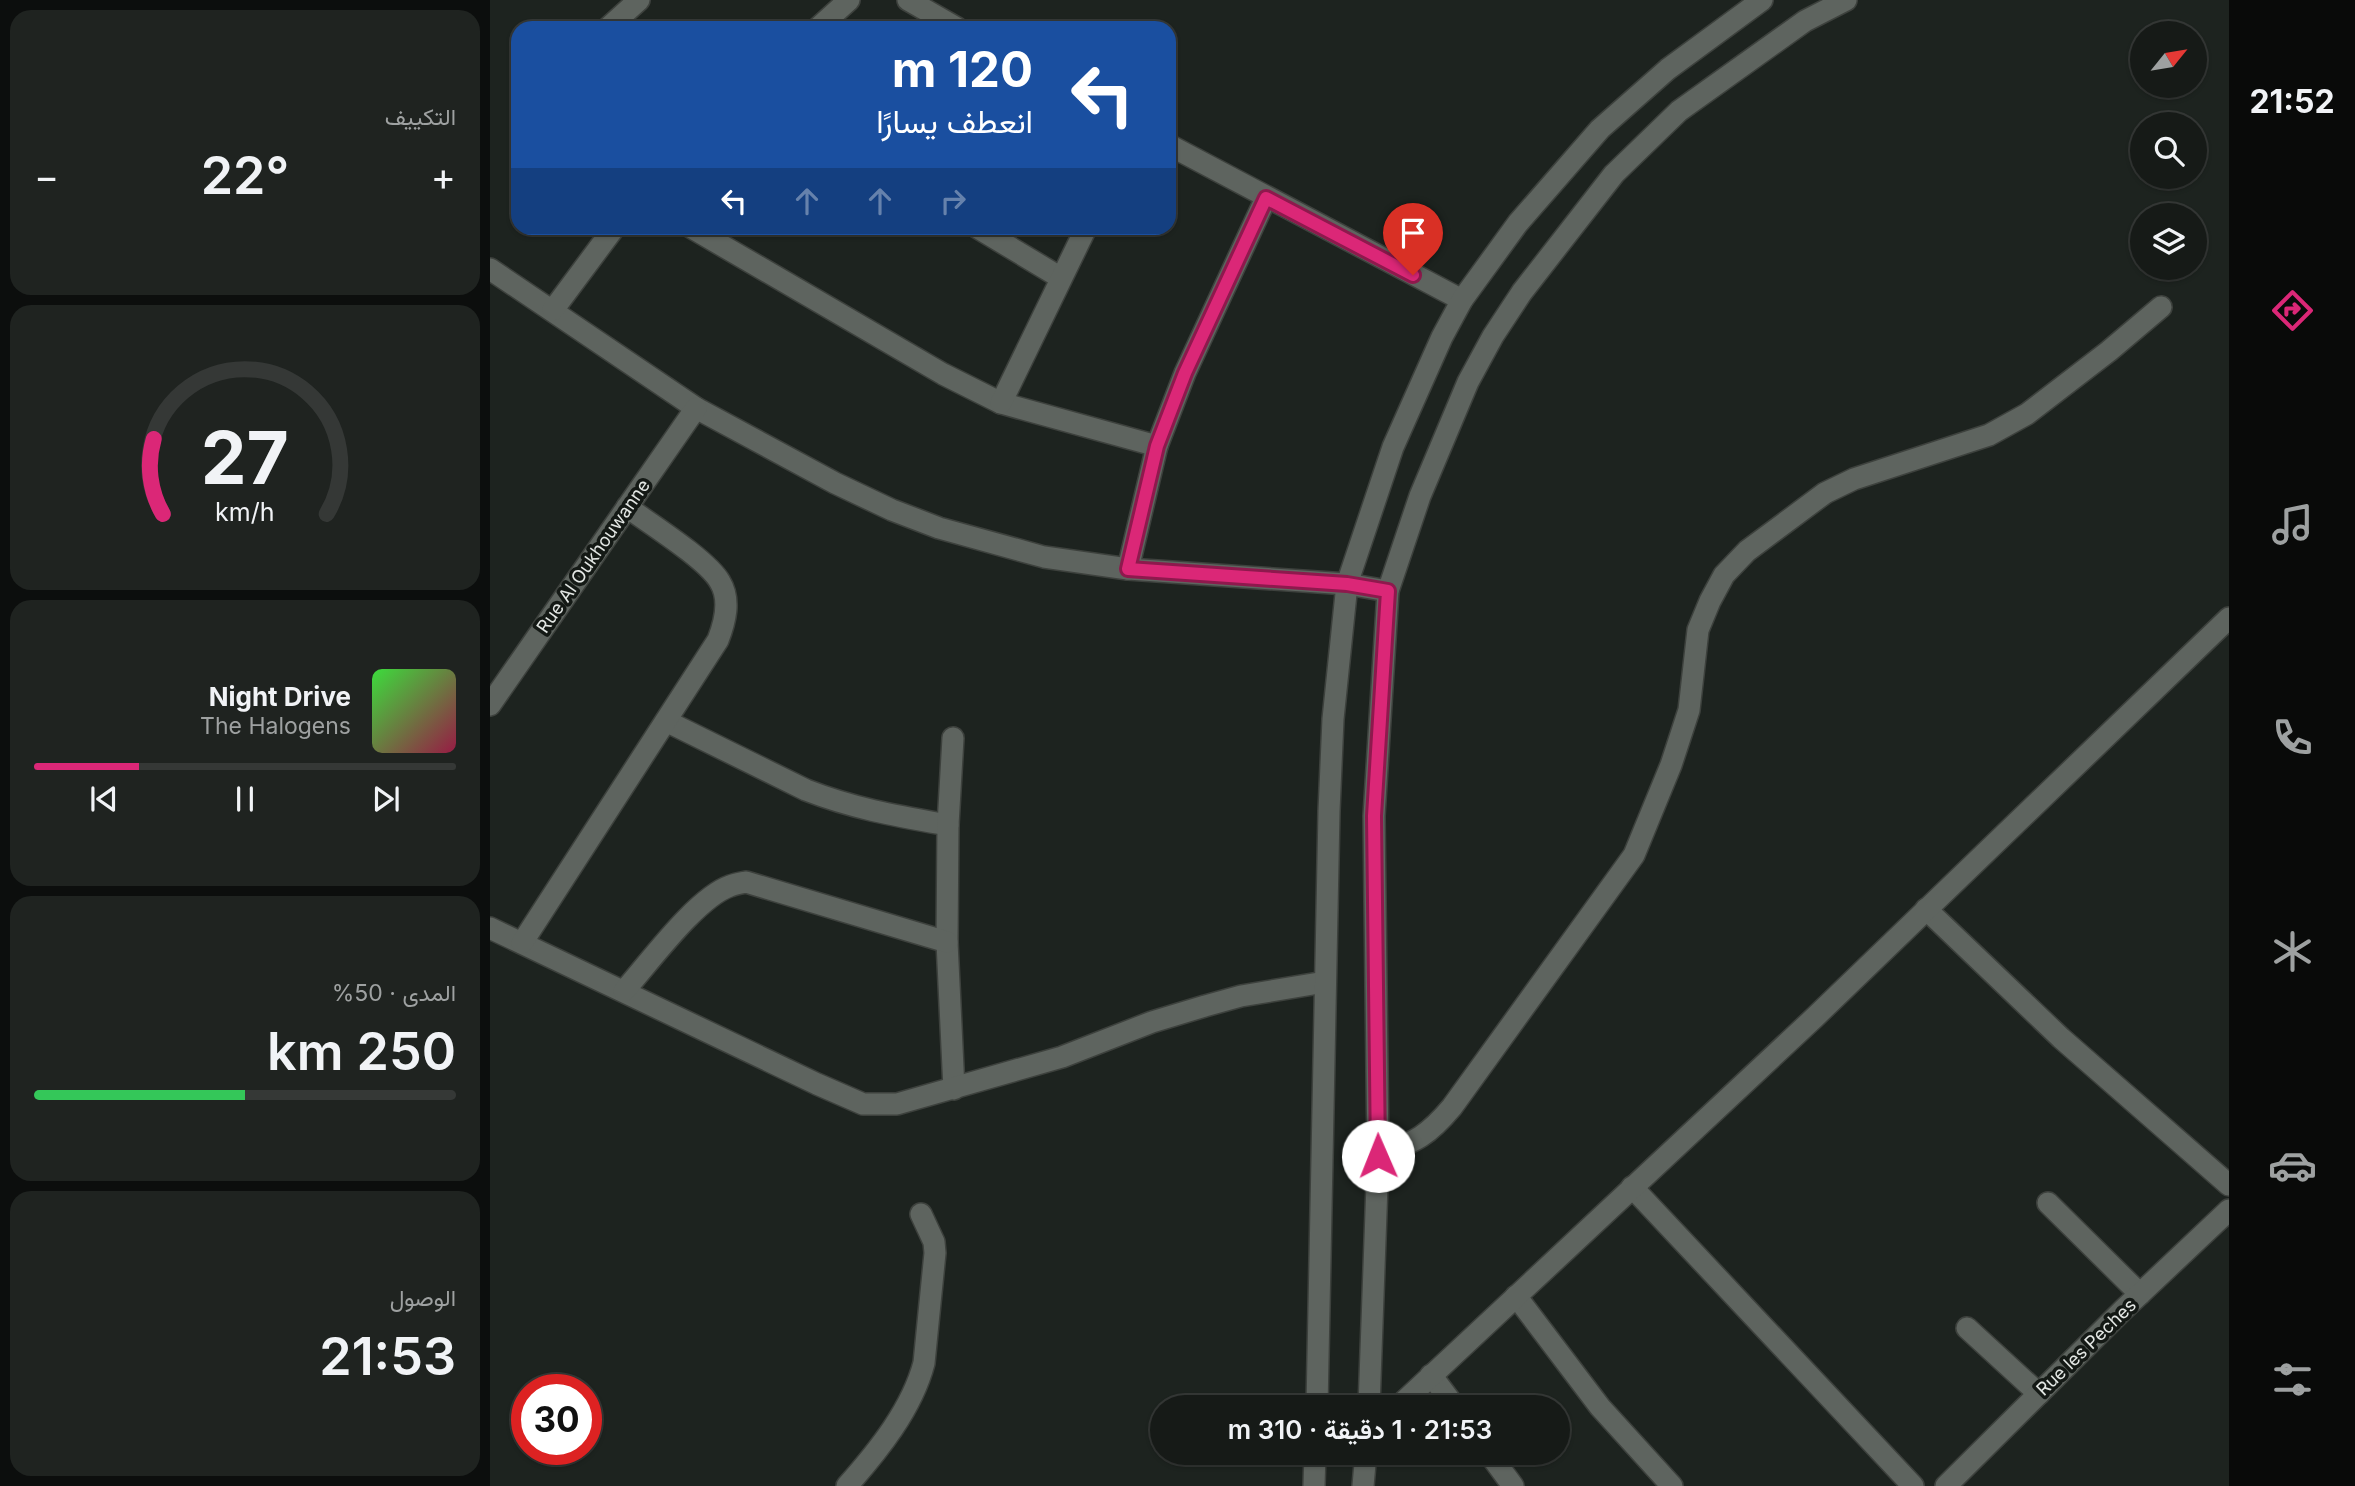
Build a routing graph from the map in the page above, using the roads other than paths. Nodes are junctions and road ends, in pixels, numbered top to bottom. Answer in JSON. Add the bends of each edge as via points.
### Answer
{"nodes":[{"id":1,"x":639,"y":0,"type":"edge"},
{"id":2,"x":849,"y":0,"type":"edge"},
{"id":3,"x":908,"y":0,"type":"edge"},
{"id":4,"x":1762,"y":0,"type":"edge"},
{"id":5,"x":1846,"y":0,"type":"edge"},
{"id":6,"x":1816,"y":6,"type":"edge"},
{"id":7,"x":616,"y":21,"type":"edge"},
{"id":8,"x":826,"y":21,"type":"edge"},
{"id":9,"x":945,"y":21,"type":"edge"},
{"id":10,"x":1176,"y":149,"type":"edge"},
{"id":11,"x":1266,"y":198,"type":"junction"},
{"id":12,"x":609,"y":235,"type":"edge"},
{"id":13,"x":704,"y":235,"type":"edge"},
{"id":14,"x":990,"y":235,"type":"edge"},
{"id":15,"x":1082,"y":235,"type":"edge"},
{"id":16,"x":490,"y":269,"type":"edge"},
{"id":17,"x":1061,"y":278,"type":"junction"},
{"id":18,"x":1462,"y":300,"type":"junction"},
{"id":19,"x":2161,"y":307,"type":"dead end"},
{"id":20,"x":553,"y":310,"type":"junction"},
{"id":21,"x":1001,"y":402,"type":"junction"},
{"id":22,"x":696,"y":408,"type":"junction"},
{"id":23,"x":1157,"y":446,"type":"junction"},
{"id":24,"x":627,"y":507,"type":"junction"},
{"id":25,"x":1128,"y":569,"type":"junction"},
{"id":26,"x":1347,"y":584,"type":"junction"},
{"id":27,"x":1388,"y":591,"type":"junction"},
{"id":28,"x":2229,"y":618,"type":"edge"},
{"id":29,"x":490,"y":705,"type":"edge"},
{"id":30,"x":666,"y":720,"type":"junction"},
{"id":31,"x":953,"y":738,"type":"dead end"},
{"id":32,"x":948,"y":825,"type":"junction"},
{"id":33,"x":1926,"y":909,"type":"junction"},
{"id":34,"x":490,"y":928,"type":"edge"},
{"id":35,"x":947,"y":942,"type":"junction"},
{"id":36,"x":522,"y":943,"type":"junction"},
{"id":37,"x":1325,"y":982,"type":"junction"},
{"id":38,"x":624,"y":991,"type":"junction"},
{"id":39,"x":954,"y":1089,"type":"junction"},
{"id":40,"x":1378,"y":1156,"type":"junction"},
{"id":41,"x":2229,"y":1185,"type":"edge"},
{"id":42,"x":1632,"y":1187,"type":"junction"},
{"id":43,"x":2048,"y":1203,"type":"dead end"},
{"id":44,"x":2229,"y":1210,"type":"edge"},
{"id":45,"x":921,"y":1214,"type":"dead end"},
{"id":46,"x":2140,"y":1294,"type":"junction"},
{"id":47,"x":1516,"y":1296,"type":"junction"},
{"id":48,"x":1967,"y":1328,"type":"dead end"},
{"id":49,"x":1431,"y":1375,"type":"junction"},
{"id":50,"x":2039,"y":1394,"type":"junction"},
{"id":51,"x":1317,"y":1395,"type":"edge"},
{"id":52,"x":1369,"y":1395,"type":"edge"},
{"id":53,"x":1410,"y":1395,"type":"edge"},
{"id":54,"x":1446,"y":1395,"type":"edge"},
{"id":55,"x":1315,"y":1465,"type":"edge"},
{"id":56,"x":1365,"y":1465,"type":"edge"},
{"id":57,"x":1498,"y":1465,"type":"edge"},
{"id":58,"x":848,"y":1486,"type":"edge"},
{"id":59,"x":1314,"y":1486,"type":"edge"},
{"id":60,"x":1363,"y":1486,"type":"edge"},
{"id":61,"x":1513,"y":1486,"type":"edge"},
{"id":62,"x":1672,"y":1486,"type":"edge"},
{"id":63,"x":1913,"y":1486,"type":"edge"},
{"id":64,"x":1946,"y":1486,"type":"edge"}],
"edges":[{"from":1,"to":7,"type":"street"},
{"from":2,"to":8,"type":"street"},
{"from":3,"to":9,"type":"street"},
{"from":4,"to":18,"type":"street","via":[[1668,69],[1600,129],[1518,223]]},
{"from":5,"to":6,"type":"street"},
{"from":6,"to":27,"type":"street","via":[[1805,21],[1679,111],[1614,174],[1522,292],[1487,347],[1446,430]]},
{"from":10,"to":11,"type":"street"},
{"from":11,"to":18,"type":"street"},
{"from":11,"to":23,"type":"street","via":[[1185,373]]},
{"from":12,"to":20,"type":"street"},
{"from":13,"to":21,"type":"street","via":[[943,374]]},
{"from":14,"to":17,"type":"street"},
{"from":15,"to":17,"type":"street"},
{"from":16,"to":20,"type":"street"},
{"from":17,"to":21,"type":"street"},
{"from":18,"to":26,"type":"street","via":[[1393,447]]},
{"from":19,"to":40,"type":"street","via":[[2027,414],[1989,435],[1854,479],[1825,493],[1747,551],[1724,575],[1698,630],[1689,710],[1634,855],[1452,1107],[1418,1140]]},
{"from":20,"to":22,"type":"street"},
{"from":21,"to":23,"type":"street"},
{"from":22,"to":24,"type":"street","name":"Rue Al Oukhouwanne"},
{"from":22,"to":25,"type":"street","via":[[835,482],[939,528],[1044,557]]},
{"from":23,"to":25,"type":"street"},
{"from":24,"to":29,"type":"street","name":"Rue Al Oukhouwanne"},
{"from":24,"to":30,"type":"street","via":[[705,564],[721,582],[726,606],[718,640]]},
{"from":25,"to":26,"type":"street"},
{"from":26,"to":27,"type":"street"},
{"from":26,"to":37,"type":"street","via":[[1334,719]]},
{"from":27,"to":40,"type":"street","via":[[1374,816]]},
{"from":28,"to":33,"type":"street"},
{"from":30,"to":32,"type":"street","via":[[829,799],[881,814]]},
{"from":30,"to":36,"type":"street"},
{"from":31,"to":32,"type":"street"},
{"from":32,"to":35,"type":"street"},
{"from":33,"to":41,"type":"street","via":[[2061,1038]]},
{"from":33,"to":42,"type":"street"},
{"from":34,"to":36,"type":"street"},
{"from":35,"to":38,"type":"street","via":[[746,882],[712,897]]},
{"from":35,"to":39,"type":"street"},
{"from":36,"to":38,"type":"street"},
{"from":37,"to":39,"type":"street","via":[[1205,1006],[1062,1057]]},
{"from":37,"to":51,"type":"street"},
{"from":38,"to":39,"type":"street","via":[[863,1104],[897,1104]]},
{"from":40,"to":52,"type":"street"},
{"from":42,"to":47,"type":"street"},
{"from":42,"to":63,"type":"street"},
{"from":43,"to":46,"type":"street"},
{"from":44,"to":46,"type":"street","name":"Rue les Peches"},
{"from":45,"to":58,"type":"street","via":[[935,1253],[921,1372],[898,1419]]},
{"from":46,"to":50,"type":"street","name":"Rue les Peches"},
{"from":47,"to":49,"type":"street"},
{"from":47,"to":62,"type":"street","via":[[1600,1407]]},
{"from":48,"to":50,"type":"street"},
{"from":49,"to":53,"type":"street"},
{"from":49,"to":54,"type":"street"},
{"from":50,"to":64,"type":"street","name":"Rue les Peches"},
{"from":55,"to":59,"type":"street"},
{"from":56,"to":60,"type":"street"},
{"from":57,"to":61,"type":"street"}]}
